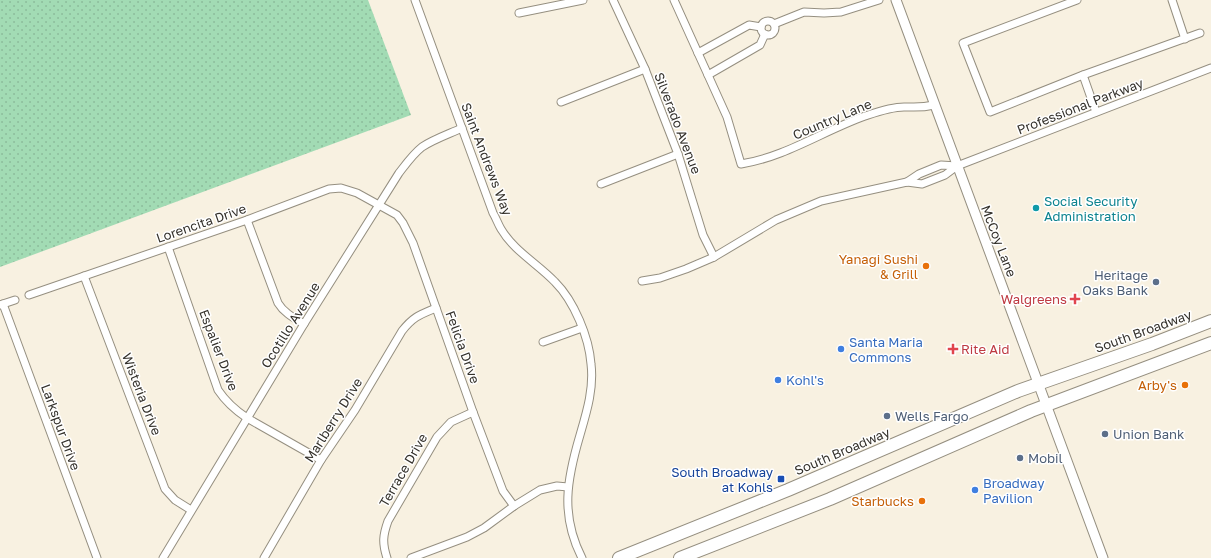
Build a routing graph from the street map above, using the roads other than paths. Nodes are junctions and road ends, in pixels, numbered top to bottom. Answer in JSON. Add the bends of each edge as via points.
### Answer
{"nodes":[{"id":1,"x":415,"y":0,"type":"edge"},
{"id":2,"x":583,"y":0,"type":"edge"},
{"id":3,"x":613,"y":0,"type":"edge"},
{"id":4,"x":674,"y":0,"type":"edge"},
{"id":5,"x":879,"y":0,"type":"edge"},
{"id":6,"x":896,"y":0,"type":"edge"},
{"id":7,"x":1077,"y":0,"type":"edge"},
{"id":8,"x":1172,"y":0,"type":"edge"},
{"id":9,"x":518,"y":13,"type":"dead end"},
{"id":10,"x":774,"y":24,"type":"junction"},
{"id":11,"x":761,"y":27,"type":"junction"},
{"id":12,"x":1200,"y":33,"type":"dead end"},
{"id":13,"x":765,"y":34,"type":"junction"},
{"id":14,"x":1185,"y":39,"type":"junction"},
{"id":15,"x":698,"y":52,"type":"junction"},
{"id":16,"x":1211,"y":68,"type":"edge"},
{"id":17,"x":645,"y":69,"type":"junction"},
{"id":18,"x":708,"y":75,"type":"junction"},
{"id":19,"x":1083,"y":75,"type":"junction"},
{"id":20,"x":560,"y":102,"type":"dead end"},
{"id":21,"x":934,"y":105,"type":"junction"},
{"id":22,"x":1096,"y":112,"type":"junction"},
{"id":23,"x":462,"y":128,"type":"junction"},
{"id":24,"x":678,"y":154,"type":"junction"},
{"id":25,"x":957,"y":166,"type":"junction"},
{"id":26,"x":907,"y":182,"type":"junction"},
{"id":27,"x":601,"y":184,"type":"dead end"},
{"id":28,"x":379,"y":205,"type":"junction"},
{"id":29,"x":247,"y":220,"type":"junction"},
{"id":30,"x":168,"y":247,"type":"junction"},
{"id":31,"x":714,"y":257,"type":"junction"},
{"id":32,"x":84,"y":276,"type":"junction"},
{"id":33,"x":642,"y":281,"type":"dead end"},
{"id":34,"x":29,"y":295,"type":"dead end"},
{"id":35,"x":15,"y":300,"type":"dead end"},
{"id":36,"x":2,"y":305,"type":"edge"},
{"id":37,"x":436,"y":308,"type":"junction"},
{"id":38,"x":1211,"y":321,"type":"edge"},
{"id":39,"x":304,"y":324,"type":"junction"},
{"id":40,"x":582,"y":328,"type":"junction"},
{"id":41,"x":543,"y":342,"type":"dead end"},
{"id":42,"x":1211,"y":343,"type":"edge"},
{"id":43,"x":1039,"y":383,"type":"junction"},
{"id":44,"x":1047,"y":405,"type":"junction"},
{"id":45,"x":473,"y":412,"type":"junction"},
{"id":46,"x":247,"y":418,"type":"junction"},
{"id":47,"x":321,"y":460,"type":"junction"},
{"id":48,"x":568,"y":487,"type":"junction"},
{"id":49,"x":514,"y":506,"type":"junction"},
{"id":50,"x":191,"y":510,"type":"junction"},
{"id":51,"x":97,"y":558,"type":"edge"},
{"id":52,"x":163,"y":558,"type":"edge"},
{"id":53,"x":264,"y":558,"type":"edge"},
{"id":54,"x":387,"y":558,"type":"edge"},
{"id":55,"x":411,"y":558,"type":"edge"},
{"id":56,"x":582,"y":558,"type":"edge"},
{"id":57,"x":619,"y":558,"type":"edge"},
{"id":58,"x":680,"y":558,"type":"edge"},
{"id":59,"x":1103,"y":558,"type":"edge"}],
"edges":[{"from":1,"to":23,"type":"street","name":"Saint Andrews Way"},
{"from":2,"to":9,"type":"street"},
{"from":3,"to":17,"type":"street","name":"Silverado Avenue"},
{"from":4,"to":15,"type":"street"},
{"from":5,"to":10,"type":"street","via":[[841,12],[804,12]]},
{"from":6,"to":21,"type":"street","name":"McCoy Lane"},
{"from":7,"to":19,"type":"street","via":[[963,43],[990,112]]},
{"from":8,"to":14,"type":"street"},
{"from":10,"to":11,"type":"street","via":[[772,21],[766,21]]},
{"from":10,"to":13,"type":"street","via":[[774,32],[770,35]]},
{"from":11,"to":13,"type":"street"},
{"from":11,"to":15,"type":"street","via":[[749,25]]},
{"from":12,"to":14,"type":"street"},
{"from":13,"to":18,"type":"street","via":[[760,46]]},
{"from":14,"to":19,"type":"street"},
{"from":15,"to":18,"type":"street"},
{"from":16,"to":22,"type":"street","name":"Professional Parkway"},
{"from":17,"to":20,"type":"street"},
{"from":17,"to":24,"type":"street","name":"Silverado Avenue"},
{"from":18,"to":21,"type":"street","name":"Country Lane","via":[[727,117],[740,164],[780,154],[885,110]]},
{"from":19,"to":22,"type":"street"},
{"from":21,"to":25,"type":"street","name":"McCoy Lane"},
{"from":22,"to":25,"type":"street","name":"Professional Parkway"},
{"from":23,"to":28,"type":"street","name":"Ocotillo Avenue","via":[[434,140],[414,155]]},
{"from":23,"to":40,"type":"street","name":"Saint Andrews Way","via":[[501,230],[567,295]]},
{"from":24,"to":27,"type":"street"},
{"from":24,"to":31,"type":"street","name":"Silverado Avenue","via":[[703,235]]},
{"from":25,"to":26,"type":"street","name":"Professional Parkway","via":[[941,165],[918,174]]},
{"from":25,"to":26,"type":"street","name":"Professional Parkway","via":[[945,175],[922,184]]},
{"from":25,"to":43,"type":"street","name":"McCoy Lane"},
{"from":26,"to":31,"type":"street","name":"Professional Parkway","via":[[821,201],[776,220]]},
{"from":28,"to":29,"type":"street","name":"Lorencita Drive","via":[[357,194],[334,188]]},
{"from":28,"to":37,"type":"street","name":"Felicia Drive","via":[[397,215],[403,222]]},
{"from":28,"to":39,"type":"street","name":"Ocotillo Avenue"},
{"from":29,"to":30,"type":"street","name":"Lorencita Drive"},
{"from":29,"to":39,"type":"street","via":[[278,303],[289,315]]},
{"from":30,"to":32,"type":"street","name":"Lorencita Drive"},
{"from":30,"to":46,"type":"street","name":"Espalier Drive","via":[[218,390],[224,400]]},
{"from":31,"to":33,"type":"street","name":"Professional Parkway","via":[[660,278]]},
{"from":32,"to":34,"type":"street","name":"Lorencita Drive"},
{"from":32,"to":50,"type":"street","name":"Wisteria Drive","via":[[165,488],[175,500]]},
{"from":35,"to":36,"type":"street"},
{"from":36,"to":51,"type":"street","name":"Larkspur Drive"},
{"from":37,"to":45,"type":"street","name":"Felicia Drive"},
{"from":37,"to":47,"type":"street","name":"Marlberry Drive","via":[[410,320]]},
{"from":38,"to":43,"type":"highway","name":"South Broadway"},
{"from":39,"to":46,"type":"street","name":"Ocotillo Avenue"},
{"from":40,"to":41,"type":"street"},
{"from":40,"to":48,"type":"street","name":"Saint Andrews Way","via":[[591,363],[591,393]]},
{"from":42,"to":44,"type":"highway"},
{"from":43,"to":44,"type":"street","name":"McCoy Lane"},
{"from":43,"to":57,"type":"highway","name":"South Broadway","via":[[788,490]]},
{"from":44,"to":58,"type":"highway","via":[[830,499]]},
{"from":44,"to":59,"type":"street","name":"McCoy Lane"},
{"from":45,"to":49,"type":"street","name":"Felicia Drive","via":[[503,491]]},
{"from":45,"to":54,"type":"street","name":"Terrace Drive","via":[[451,422],[437,437],[388,520],[383,535]]},
{"from":46,"to":47,"type":"street","name":"Espalier Drive"},
{"from":46,"to":50,"type":"street","name":"Ocotillo Avenue"},
{"from":47,"to":53,"type":"street","name":"Marlberry Drive"},
{"from":48,"to":49,"type":"street","via":[[557,486],[540,490]]},
{"from":48,"to":56,"type":"street","name":"Saint Andrews Way","via":[[567,503],[571,532]]},
{"from":49,"to":55,"type":"street","via":[[467,537]]},
{"from":50,"to":52,"type":"street","name":"Ocotillo Avenue"}]}
